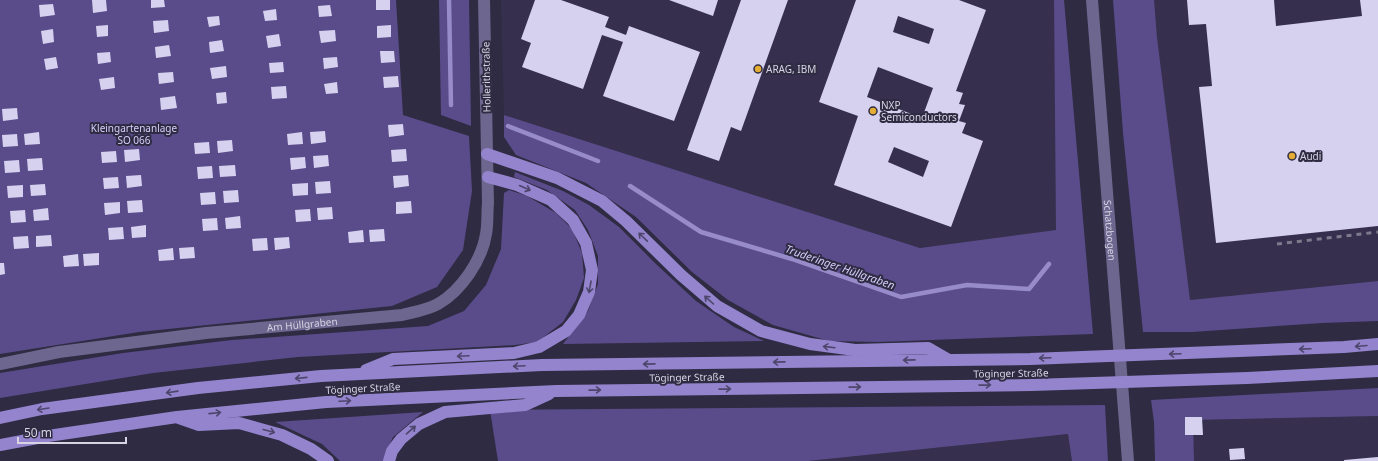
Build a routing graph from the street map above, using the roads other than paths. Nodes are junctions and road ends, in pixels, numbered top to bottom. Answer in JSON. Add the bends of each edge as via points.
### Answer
{"nodes":[{"id":1,"x":484,"y":0,"type":"edge"},
{"id":2,"x":1092,"y":0,"type":"edge"},
{"id":3,"x":487,"y":154,"type":"junction"},
{"id":4,"x":488,"y":177,"type":"junction"},
{"id":5,"x":1378,"y":344,"type":"edge"},
{"id":6,"x":948,"y":359,"type":"junction"},
{"id":7,"x":0,"y":364,"type":"edge"},
{"id":8,"x":1378,"y":371,"type":"edge"},
{"id":9,"x":354,"y":374,"type":"junction"},
{"id":10,"x":556,"y":391,"type":"junction"},
{"id":11,"x":176,"y":417,"type":"junction"},
{"id":12,"x":0,"y":418,"type":"edge"},
{"id":13,"x":0,"y":446,"type":"edge"},
{"id":14,"x":328,"y":461,"type":"edge"},
{"id":15,"x":389,"y":461,"type":"edge"},
{"id":16,"x":1128,"y":461,"type":"edge"}],
"edges":[{"from":1,"to":3,"type":"main road","name":"Hollerithstraße"},
{"from":2,"to":16,"type":"main road","name":"Schatzbogen"},
{"from":3,"to":4,"type":"main road","name":"Am Hüllgraben"},
{"from":6,"to":3,"type":"highway","one_way":true,"via":[[928,348],[855,350],[810,344],[761,331],[717,306],[602,201],[557,178]]},
{"from":4,"to":7,"type":"main road","name":"Am Hüllgraben","via":[[486,235],[472,271],[438,304],[402,315],[206,333],[59,352]]},
{"from":4,"to":9,"type":"highway","one_way":true,"via":[[517,184],[551,200],[573,220],[586,243],[592,270],[589,292],[579,314],[566,331],[539,346],[514,353],[394,359]]},
{"from":5,"to":6,"type":"highway","name":"Töginger Straße","one_way":true,"via":[[1054,358]]},
{"from":6,"to":9,"type":"highway","name":"Töginger Straße","one_way":true,"via":[[542,365]]},
{"from":10,"to":8,"type":"highway","name":"Töginger Straße","one_way":true,"via":[[1032,385]]},
{"from":9,"to":12,"type":"highway","name":"Töginger Straße","one_way":true,"via":[[198,388],[42,409]]},
{"from":11,"to":10,"type":"highway","name":"Töginger Straße","one_way":true,"via":[[326,402]]},
{"from":15,"to":10,"type":"highway","one_way":true,"via":[[392,451],[401,439],[419,424],[445,412],[525,405]]},
{"from":11,"to":13,"type":"highway","name":"Töginger Straße","via":[[48,436]]},
{"from":11,"to":14,"type":"highway","one_way":true,"via":[[200,425],[239,423],[282,435],[311,449]]}]}
